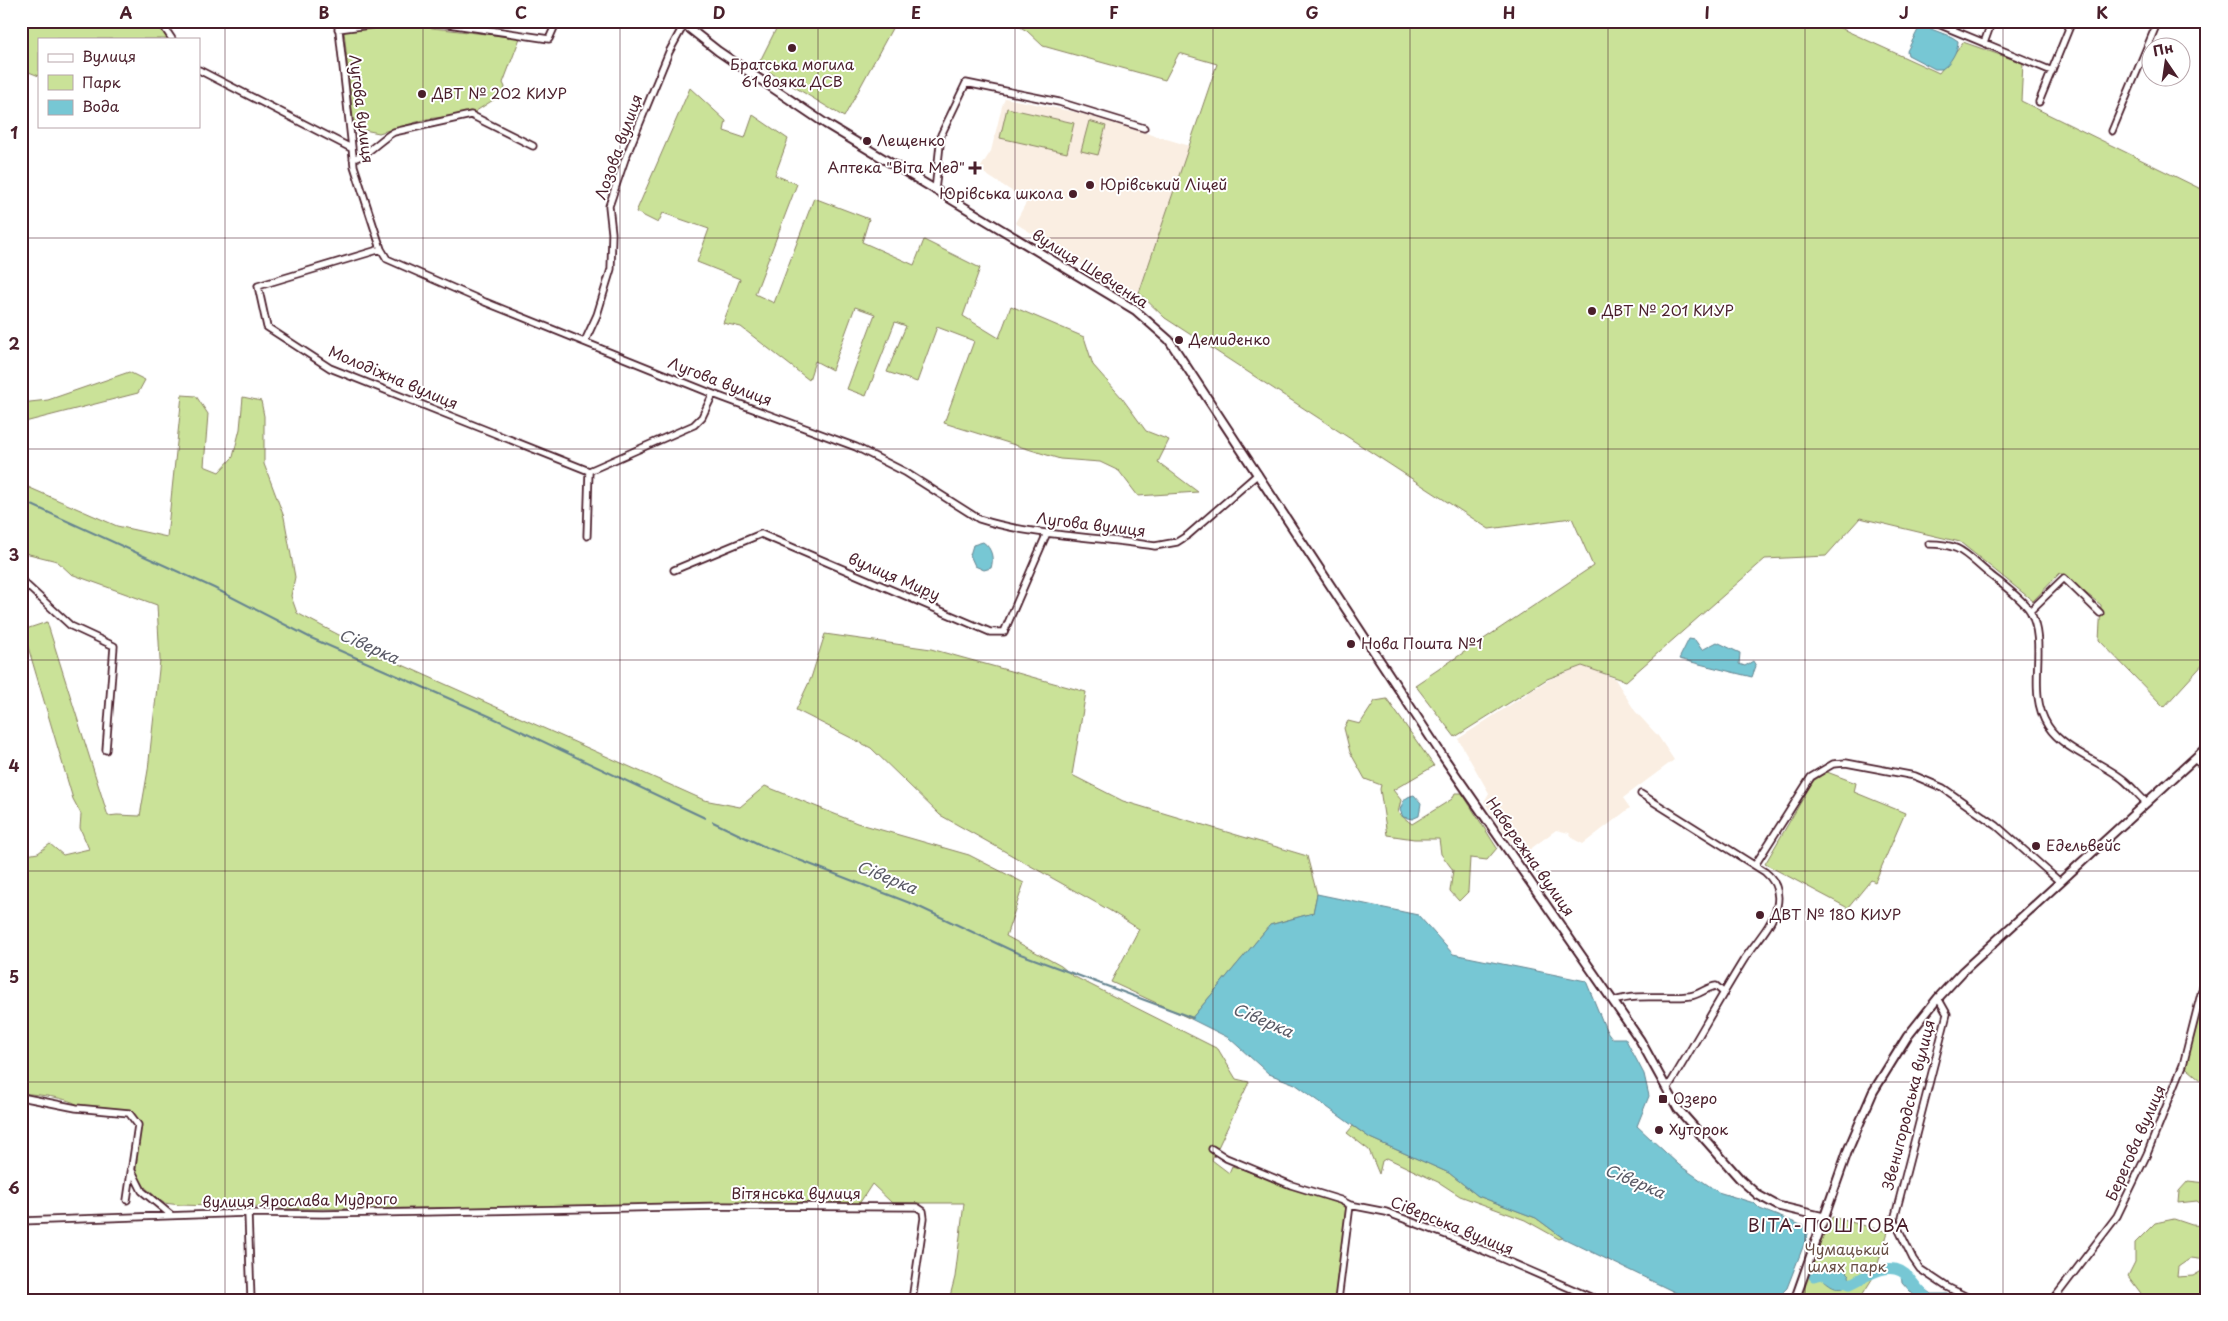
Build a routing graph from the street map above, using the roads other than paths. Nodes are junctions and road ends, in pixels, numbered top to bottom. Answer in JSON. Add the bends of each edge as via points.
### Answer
{"nodes":[{"id":1,"x":156,"y":21,"type":"edge"},
{"id":2,"x":160,"y":21,"type":"edge"},
{"id":3,"x":338,"y":21,"type":"edge"},
{"id":4,"x":428,"y":21,"type":"edge"},
{"id":5,"x":557,"y":21,"type":"edge"},
{"id":6,"x":693,"y":21,"type":"edge"},
{"id":7,"x":1931,"y":21,"type":"edge"},
{"id":8,"x":1992,"y":21,"type":"edge"},
{"id":9,"x":2072,"y":21,"type":"edge"},
{"id":10,"x":2158,"y":21,"type":"edge"},
{"id":11,"x":394,"y":22,"type":"edge"},
{"id":12,"x":683,"y":24,"type":"edge"},
{"id":13,"x":338,"y":29,"type":"junction"},
{"id":14,"x":171,"y":38,"type":"edge"},
{"id":15,"x":1984,"y":43,"type":"junction"},
{"id":16,"x":200,"y":71,"type":"edge"},
{"id":17,"x":2052,"y":71,"type":"junction"},
{"id":18,"x":2039,"y":102,"type":"dead end"},
{"id":19,"x":1144,"y":128,"type":"dead end"},
{"id":20,"x":2112,"y":132,"type":"dead end"},
{"id":21,"x":533,"y":146,"type":"dead end"},
{"id":22,"x":351,"y":148,"type":"junction"},
{"id":23,"x":353,"y":159,"type":"junction"},
{"id":24,"x":935,"y":191,"type":"junction"},
{"id":25,"x":381,"y":249,"type":"junction"},
{"id":26,"x":585,"y":341,"type":"junction"},
{"id":27,"x":713,"y":394,"type":"junction"},
{"id":28,"x":589,"y":471,"type":"junction"},
{"id":29,"x":1258,"y":474,"type":"junction"},
{"id":30,"x":1047,"y":533,"type":"junction"},
{"id":31,"x":587,"y":536,"type":"dead end"},
{"id":32,"x":1929,"y":544,"type":"dead end"},
{"id":33,"x":674,"y":570,"type":"dead end"},
{"id":34,"x":21,"y":580,"type":"edge"},
{"id":35,"x":2030,"y":611,"type":"junction"},
{"id":36,"x":2100,"y":613,"type":"dead end"},
{"id":37,"x":1424,"y":728,"type":"joint"},
{"id":38,"x":2207,"y":747,"type":"edge"},
{"id":39,"x":106,"y":750,"type":"dead end"},
{"id":40,"x":2194,"y":760,"type":"junction"},
{"id":41,"x":2207,"y":769,"type":"edge"},
{"id":42,"x":1641,"y":794,"type":"dead end"},
{"id":43,"x":2147,"y":802,"type":"junction"},
{"id":44,"x":1755,"y":865,"type":"junction"},
{"id":45,"x":2060,"y":882,"type":"junction"},
{"id":46,"x":2207,"y":980,"type":"edge"},
{"id":47,"x":1724,"y":993,"type":"junction"},
{"id":48,"x":1938,"y":998,"type":"junction"},
{"id":49,"x":1614,"y":1001,"type":"junction"},
{"id":50,"x":1667,"y":1090,"type":"junction"},
{"id":51,"x":21,"y":1097,"type":"edge"},
{"id":52,"x":1212,"y":1149,"type":"dead end"},
{"id":53,"x":131,"y":1168,"type":"junction"},
{"id":54,"x":127,"y":1200,"type":"dead end"},
{"id":55,"x":1350,"y":1205,"type":"junction"},
{"id":56,"x":579,"y":1208,"type":"joint"},
{"id":57,"x":248,"y":1213,"type":"junction"},
{"id":58,"x":171,"y":1215,"type":"junction"},
{"id":59,"x":1824,"y":1217,"type":"junction"},
{"id":60,"x":21,"y":1221,"type":"edge"},
{"id":61,"x":251,"y":1300,"type":"edge"},
{"id":62,"x":912,"y":1300,"type":"edge"},
{"id":63,"x":1338,"y":1300,"type":"edge"},
{"id":64,"x":1597,"y":1300,"type":"edge"},
{"id":65,"x":1795,"y":1300,"type":"edge"},
{"id":66,"x":1974,"y":1300,"type":"edge"},
{"id":67,"x":2052,"y":1300,"type":"edge"}],
"edges":[{"from":1,"to":2,"type":"street"},
{"from":2,"to":14,"type":"street"},
{"from":3,"to":13,"type":"street","name":"Лугова вулиця"},
{"from":4,"to":5,"type":"street","via":[[549,39]]},
{"from":6,"to":12,"type":"street"},
{"from":7,"to":15,"type":"street"},
{"from":8,"to":15,"type":"street"},
{"from":9,"to":17,"type":"street"},
{"from":10,"to":20,"type":"street"},
{"from":11,"to":13,"type":"street"},
{"from":12,"to":24,"type":"street","name":"вулиця Шевченка","via":[[826,124]]},
{"from":12,"to":26,"type":"street","name":"Лозова вулиця","via":[[625,159],[609,206],[612,269]]},
{"from":13,"to":22,"type":"street","name":"Лугова вулиця"},
{"from":15,"to":17,"type":"street"},
{"from":16,"to":22,"type":"street"},
{"from":17,"to":18,"type":"street"},
{"from":19,"to":24,"type":"street","via":[[1059,102],[966,82],[941,135]]},
{"from":21,"to":23,"type":"street","via":[[472,115],[394,132],[364,156]]},
{"from":22,"to":23,"type":"street","name":"Лугова вулиця"},
{"from":23,"to":25,"type":"street","name":"Лугова вулиця"},
{"from":24,"to":29,"type":"street","name":"вулиця Шевченка","via":[[1134,310],[1169,340]]},
{"from":25,"to":26,"type":"street","name":"Лугова вулиця","via":[[387,259]]},
{"from":25,"to":28,"type":"street","name":"Молодіжна вулиця","via":[[258,286],[267,326],[330,368]]},
{"from":26,"to":27,"type":"street","name":"Лугова вулиця"},
{"from":27,"to":28,"type":"street","via":[[702,417],[694,425]]},
{"from":27,"to":30,"type":"street","name":"Лугова вулиця","via":[[856,447],[905,472],[978,519]]},
{"from":28,"to":31,"type":"street"},
{"from":29,"to":30,"type":"street","name":"Лугова вулиця","via":[[1188,535],[1166,545]]},
{"from":29,"to":37,"type":"street","name":"вулиця Шевченка"},
{"from":30,"to":33,"type":"street","name":"вулиця Миру","via":[[1004,632],[990,632],[761,534]]},
{"from":32,"to":35,"type":"street","via":[[1958,547]]},
{"from":34,"to":39,"type":"street","via":[[71,626],[114,646]]},
{"from":35,"to":36,"type":"street","via":[[2064,578]]},
{"from":35,"to":43,"type":"street","via":[[2038,645],[2037,690],[2049,728],[2078,752],[2126,782]]},
{"from":37,"to":49,"type":"street","name":"Набережна вулиця"},
{"from":38,"to":40,"type":"street","name":"Звенигородська вулиця"},
{"from":40,"to":41,"type":"street"},
{"from":40,"to":43,"type":"street","name":"Звенигородська вулиця"},
{"from":42,"to":44,"type":"street"},
{"from":43,"to":45,"type":"street","name":"Звенигородська вулиця"},
{"from":44,"to":45,"type":"street","via":[[1811,777],[1833,764],[1846,763],[1915,776],[1943,788],[2005,832]]},
{"from":44,"to":47,"type":"street","via":[[1774,881],[1778,906]]},
{"from":45,"to":48,"type":"street","name":"Звенигородська вулиця"},
{"from":46,"to":67,"type":"street","name":"Берегова вулиця","via":[[2202,986],[2183,1065],[2117,1216]]},
{"from":47,"to":49,"type":"street","via":[[1716,986],[1693,996],[1629,997]]},
{"from":47,"to":50,"type":"street"},
{"from":48,"to":59,"type":"street","name":"Звенигородська вулиця","via":[[1896,1054],[1873,1092]]},
{"from":48,"to":66,"type":"street","name":"Звенигородська вулиця","via":[[1946,1014],[1894,1220],[1920,1269]]},
{"from":49,"to":50,"type":"street","name":"Набережна вулиця"},
{"from":50,"to":59,"type":"street","name":"Набережна вулиця","via":[[1683,1115],[1748,1187],[1778,1206]]},
{"from":51,"to":53,"type":"street","via":[[76,1108],[130,1113],[138,1125]]},
{"from":52,"to":55,"type":"street","name":"Сіверська вулиця","via":[[1291,1185]]},
{"from":53,"to":54,"type":"street"},
{"from":53,"to":58,"type":"street","via":[[142,1190]]},
{"from":55,"to":63,"type":"street"},
{"from":55,"to":64,"type":"street","name":"Сіверська вулиця","via":[[1386,1212],[1439,1232]]},
{"from":56,"to":57,"type":"street","name":"вулиця Ярослава Мудрого"},
{"from":56,"to":62,"type":"street","name":"Вітянська вулиця","via":[[917,1208],[923,1211],[924,1218]]},
{"from":57,"to":58,"type":"street","name":"вулиця Ярослава Мудрого"},
{"from":57,"to":61,"type":"street"},
{"from":58,"to":60,"type":"street","name":"вулиця Ярослава Мудрого"},
{"from":59,"to":65,"type":"street","name":"Звенигородська вулиця"}]}
